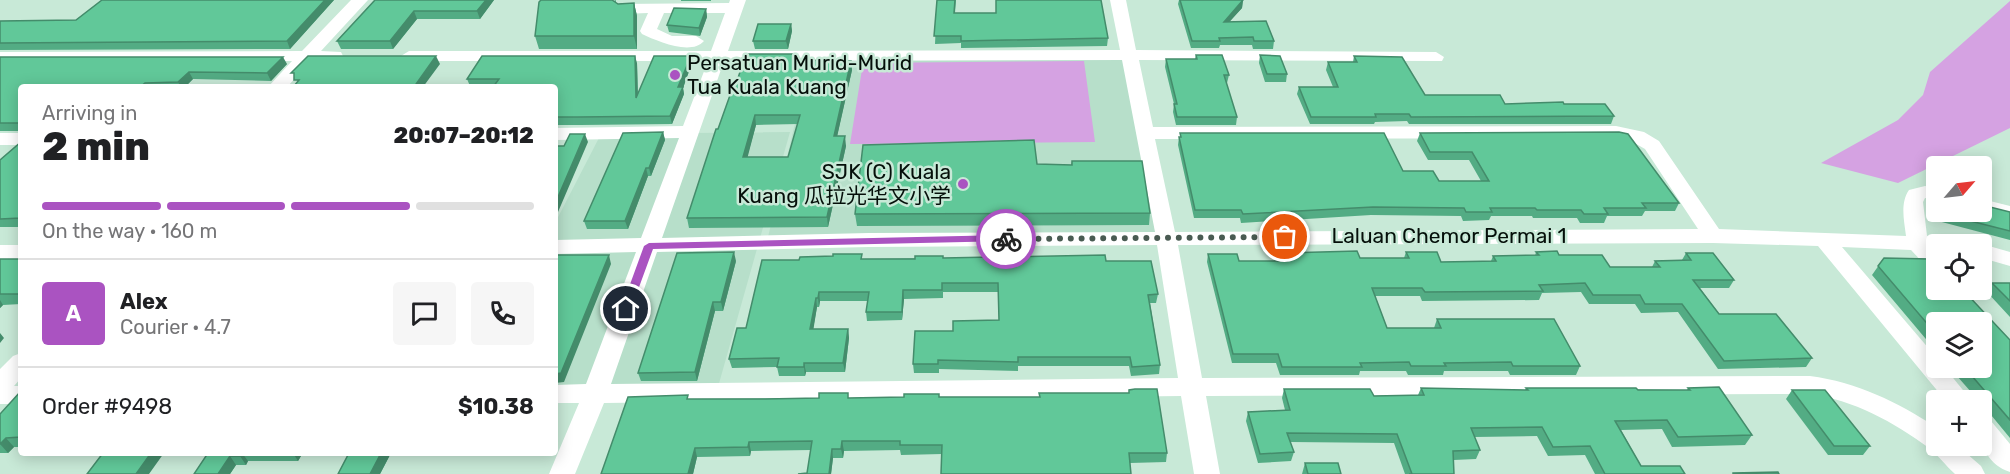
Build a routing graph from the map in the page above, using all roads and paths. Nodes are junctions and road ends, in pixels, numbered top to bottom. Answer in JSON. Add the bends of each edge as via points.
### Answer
{"nodes":[{"id":1,"x":360,"y":0,"type":"edge"},
{"id":2,"x":1118,"y":0,"type":"edge"},
{"id":3,"x":737,"y":4,"type":"edge"},
{"id":4,"x":667,"y":6,"type":"edge"},
{"id":5,"x":621,"y":9,"type":"edge"},
{"id":6,"x":719,"y":48,"type":"junction"},
{"id":7,"x":1131,"y":54,"type":"junction"},
{"id":8,"x":308,"y":56,"type":"junction"},
{"id":9,"x":354,"y":56,"type":"edge"},
{"id":10,"x":389,"y":56,"type":"edge"},
{"id":11,"x":0,"y":57,"type":"edge"},
{"id":12,"x":1436,"y":57,"type":"dead end"},
{"id":13,"x":280,"y":84,"type":"edge"},
{"id":14,"x":688,"y":132,"type":"junction"},
{"id":15,"x":1144,"y":133,"type":"junction"},
{"id":16,"x":558,"y":134,"type":"edge"},
{"id":17,"x":0,"y":139,"type":"edge"},
{"id":18,"x":18,"y":139,"type":"edge"},
{"id":19,"x":1926,"y":194,"type":"edge"},
{"id":20,"x":1992,"y":208,"type":"edge"},
{"id":21,"x":2010,"y":212,"type":"edge"},
{"id":22,"x":1713,"y":236,"type":"junction"},
{"id":23,"x":1166,"y":237,"type":"junction"},
{"id":24,"x":1825,"y":241,"type":"junction"},
{"id":25,"x":1917,"y":243,"type":"junction"},
{"id":26,"x":1926,"y":243,"type":"edge"},
{"id":27,"x":649,"y":246,"type":"junction"},
{"id":28,"x":558,"y":247,"type":"edge"},
{"id":29,"x":0,"y":252,"type":"edge"},
{"id":30,"x":18,"y":252,"type":"edge"},
{"id":31,"x":1926,"y":252,"type":"edge"},
{"id":32,"x":1992,"y":254,"type":"edge"},
{"id":33,"x":2010,"y":259,"type":"edge"},
{"id":34,"x":18,"y":365,"type":"edge"},
{"id":35,"x":0,"y":385,"type":"edge"},
{"id":36,"x":1191,"y":387,"type":"junction"},
{"id":37,"x":1951,"y":390,"type":"edge"},
{"id":38,"x":558,"y":394,"type":"edge"},
{"id":39,"x":595,"y":394,"type":"junction"},
{"id":40,"x":0,"y":395,"type":"edge"},
{"id":41,"x":18,"y":395,"type":"edge"},
{"id":42,"x":1926,"y":434,"type":"edge"},
{"id":43,"x":1992,"y":440,"type":"edge"},
{"id":44,"x":1953,"y":456,"type":"edge"},
{"id":45,"x":2010,"y":462,"type":"edge"},
{"id":46,"x":562,"y":474,"type":"edge"},
{"id":47,"x":1207,"y":474,"type":"edge"},
{"id":48,"x":1972,"y":474,"type":"edge"}],
"edges":[{"from":1,"to":8,"type":"street"},
{"from":2,"to":7,"type":"street"},
{"from":3,"to":4,"type":"street"},
{"from":3,"to":6,"type":"street"},
{"from":4,"to":5,"type":"street"},
{"from":4,"to":6,"type":"street","via":[[648,31],[669,41]]},
{"from":6,"to":7,"type":"street"},
{"from":6,"to":10,"type":"street"},
{"from":6,"to":14,"type":"street"},
{"from":7,"to":12,"type":"street"},
{"from":7,"to":15,"type":"street"},
{"from":8,"to":9,"type":"street"},
{"from":8,"to":11,"type":"street"},
{"from":8,"to":13,"type":"street"},
{"from":14,"to":16,"type":"street"},
{"from":14,"to":27,"type":"street"},
{"from":15,"to":22,"type":"street","via":[[1616,132],[1637,136],[1652,145]]},
{"from":15,"to":23,"type":"street"},
{"from":17,"to":18,"type":"street"},
{"from":19,"to":25,"type":"street","via":[[1916,194],[1913,202]]},
{"from":20,"to":21,"type":"street"},
{"from":22,"to":23,"type":"street","name":"Laluan Chemor Permai 1"},
{"from":22,"to":24,"type":"street","name":"Laluan Chemor Permai 1"},
{"from":23,"to":27,"type":"street","name":"Laluan Chemor Permai 1"},
{"from":23,"to":36,"type":"street"},
{"from":24,"to":25,"type":"street","name":"Laluan Chemor Permai 1"},
{"from":24,"to":37,"type":"street"},
{"from":25,"to":26,"type":"street","name":"Laluan Chemor Permai 1"},
{"from":25,"to":31,"type":"street"},
{"from":27,"to":28,"type":"street","name":"Laluan Chemor Permai 1"},
{"from":27,"to":39,"type":"street"},
{"from":29,"to":30,"type":"street"},
{"from":32,"to":33,"type":"street"},
{"from":34,"to":35,"type":"street"},
{"from":36,"to":39,"type":"street"},
{"from":36,"to":42,"type":"street","via":[[1824,386],[1884,408]]},
{"from":36,"to":47,"type":"street"},
{"from":38,"to":39,"type":"street"},
{"from":39,"to":46,"type":"street"},
{"from":40,"to":41,"type":"street"},
{"from":43,"to":45,"type":"street"},
{"from":44,"to":48,"type":"street"}]}
